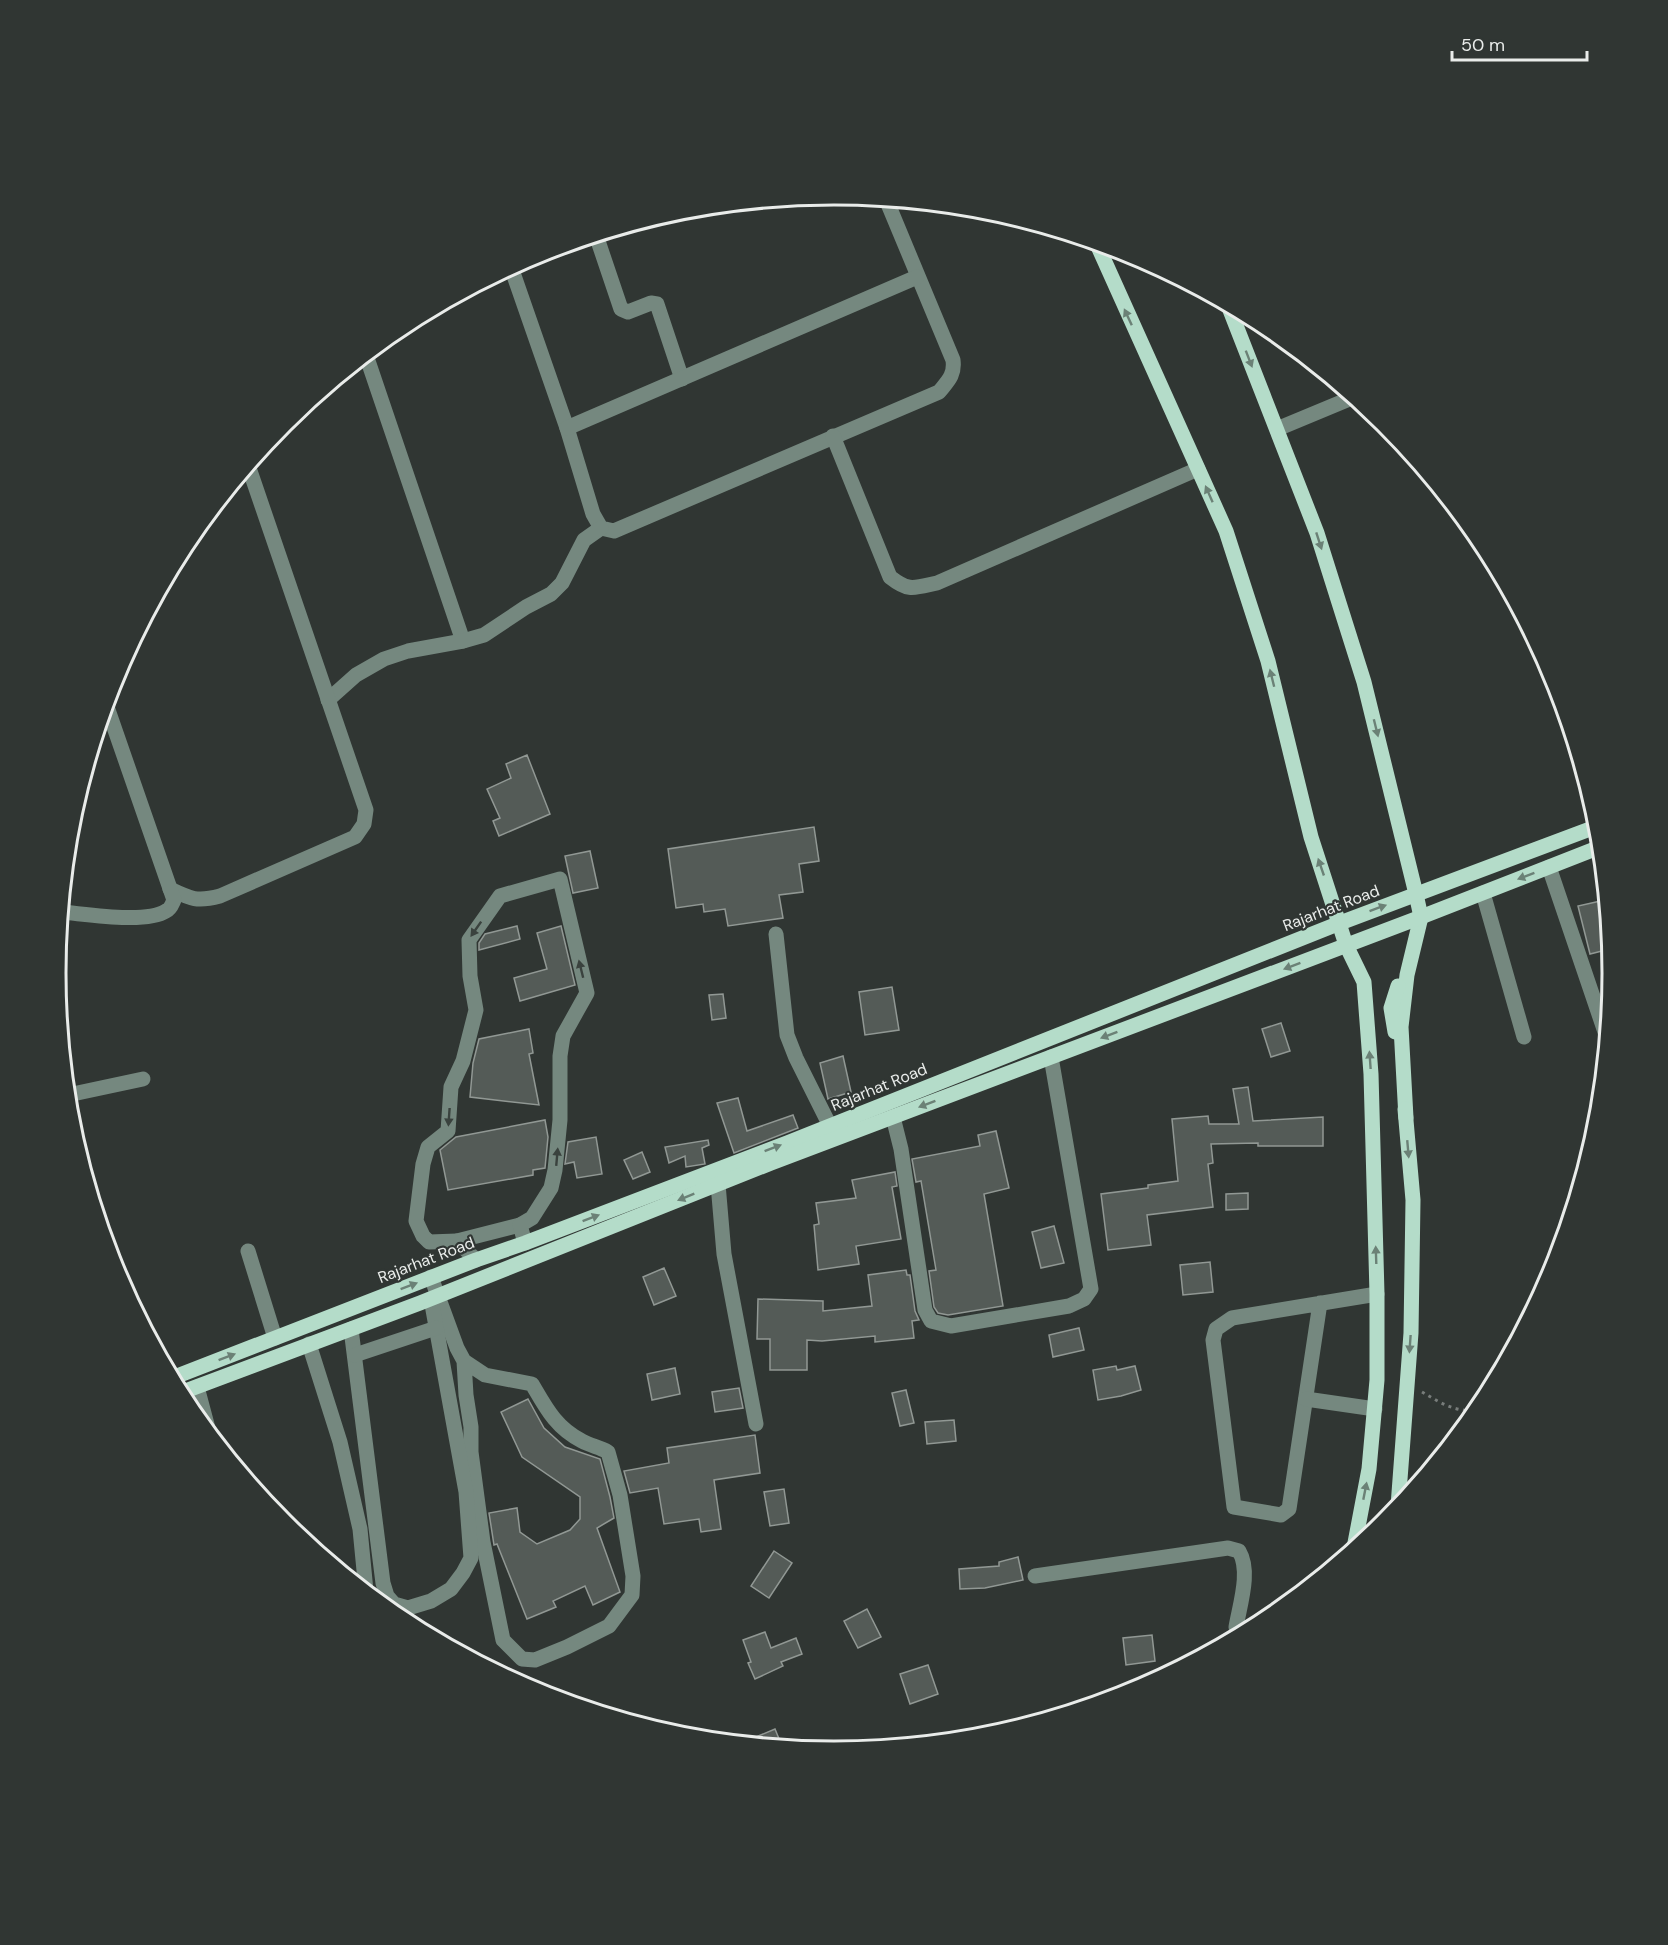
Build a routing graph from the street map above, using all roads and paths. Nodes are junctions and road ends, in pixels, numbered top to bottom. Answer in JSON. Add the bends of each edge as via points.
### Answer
{"nodes":[{"id":1,"x":889,"y":206,"type":"edge"},
{"id":2,"x":598,"y":242,"type":"edge"},
{"id":3,"x":1100,"y":252,"type":"edge"},
{"id":4,"x":514,"y":275,"type":"edge"},
{"id":5,"x":917,"y":277,"type":"junction"},
{"id":6,"x":1232,"y":316,"type":"edge"},
{"id":7,"x":368,"y":361,"type":"edge"},
{"id":8,"x":682,"y":379,"type":"junction"},
{"id":9,"x":1346,"y":400,"type":"edge"},
{"id":10,"x":567,"y":428,"type":"junction"},
{"id":11,"x":1277,"y":429,"type":"junction"},
{"id":12,"x":832,"y":436,"type":"junction"},
{"id":13,"x":1198,"y":469,"type":"junction"},
{"id":14,"x":251,"y":473,"type":"edge"},
{"id":15,"x":601,"y":528,"type":"junction"},
{"id":16,"x":463,"y":641,"type":"junction"},
{"id":17,"x":328,"y":700,"type":"junction"},
{"id":18,"x":110,"y":717,"type":"edge"},
{"id":19,"x":1588,"y":830,"type":"edge"},
{"id":20,"x":1591,"y":850,"type":"edge"},
{"id":21,"x":1549,"y":867,"type":"junction"},
{"id":22,"x":170,"y":889,"type":"junction"},
{"id":23,"x":1483,"y":893,"type":"junction"},
{"id":24,"x":1416,"y":894,"type":"junction"},
{"id":25,"x":69,"y":913,"type":"edge"},
{"id":26,"x":1421,"y":917,"type":"junction"},
{"id":27,"x":1340,"y":922,"type":"junction"},
{"id":28,"x":776,"y":934,"type":"dead end"},
{"id":29,"x":1346,"y":945,"type":"junction"},
{"id":30,"x":1600,"y":1018,"type":"edge"},
{"id":31,"x":1524,"y":1037,"type":"dead end"},
{"id":32,"x":1050,"y":1057,"type":"junction"},
{"id":33,"x":143,"y":1079,"type":"dead end"},
{"id":34,"x":76,"y":1093,"type":"edge"},
{"id":35,"x":893,"y":1117,"type":"junction"},
{"id":36,"x":830,"y":1126,"type":"junction"},
{"id":37,"x":718,"y":1184,"type":"junction"},
{"id":38,"x":520,"y":1225,"type":"junction"},
{"id":39,"x":458,"y":1241,"type":"junction"},
{"id":40,"x":525,"y":1244,"type":"junction"},
{"id":41,"x":248,"y":1251,"type":"dead end"},
{"id":42,"x":476,"y":1260,"type":"junction"},
{"id":43,"x":431,"y":1277,"type":"junction"},
{"id":44,"x":1377,"y":1294,"type":"junction"},
{"id":45,"x":435,"y":1297,"type":"junction"},
{"id":46,"x":1320,"y":1304,"type":"junction"},
{"id":47,"x":436,"y":1328,"type":"junction"},
{"id":48,"x":351,"y":1329,"type":"junction"},
{"id":49,"x":275,"y":1338,"type":"junction"},
{"id":50,"x":309,"y":1344,"type":"junction"},
{"id":51,"x":355,"y":1355,"type":"junction"},
{"id":52,"x":464,"y":1361,"type":"junction"},
{"id":53,"x":180,"y":1375,"type":"edge"},
{"id":54,"x":1407,"y":1384,"type":"junction"},
{"id":55,"x":197,"y":1387,"type":"junction"},
{"id":56,"x":189,"y":1390,"type":"edge"},
{"id":57,"x":1306,"y":1399,"type":"junction"},
{"id":58,"x":1375,"y":1409,"type":"junction"},
{"id":59,"x":203,"y":1410,"type":"edge"},
{"id":60,"x":1464,"y":1411,"type":"edge"},
{"id":61,"x":756,"y":1424,"type":"dead end"},
{"id":62,"x":1399,"y":1492,"type":"edge"},
{"id":63,"x":1356,"y":1535,"type":"edge"},
{"id":64,"x":1035,"y":1576,"type":"dead end"},
{"id":65,"x":365,"y":1581,"type":"edge"},
{"id":66,"x":389,"y":1598,"type":"edge"},
{"id":67,"x":399,"y":1605,"type":"edge"},
{"id":68,"x":1236,"y":1627,"type":"edge"}],
"edges":[{"from":1,"to":5,"type":"street"},
{"from":2,"to":8,"type":"street","via":[[621,309],[628,312],[657,304]]},
{"from":13,"to":3,"type":"main road","one_way":true},
{"from":4,"to":10,"type":"street"},
{"from":5,"to":8,"type":"street"},
{"from":5,"to":12,"type":"street","via":[[953,360],[951,378],[939,392]]},
{"from":6,"to":11,"type":"main road","one_way":true},
{"from":7,"to":16,"type":"street"},
{"from":8,"to":10,"type":"street"},
{"from":9,"to":11,"type":"street"},
{"from":10,"to":15,"type":"street","via":[[593,514]]},
{"from":11,"to":24,"type":"main road","one_way":true,"via":[[1317,533],[1364,682]]},
{"from":12,"to":13,"type":"street","via":[[890,577],[903,587],[937,583]]},
{"from":12,"to":15,"type":"street","via":[[614,531]]},
{"from":27,"to":13,"type":"main road","one_way":true,"via":[[1311,837],[1268,661],[1226,531]]},
{"from":14,"to":17,"type":"street"},
{"from":15,"to":16,"type":"street","via":[[584,540],[562,584],[551,594],[484,635]]},
{"from":16,"to":17,"type":"street","via":[[384,659],[356,675]]},
{"from":17,"to":22,"type":"street","via":[[366,810],[364,824],[355,837],[220,896],[202,901]]},
{"from":18,"to":22,"type":"street"},
{"from":19,"to":24,"type":"main road","name":"Rajarhat Road"},
{"from":20,"to":21,"type":"main road","name":"Rajarhat Road"},
{"from":21,"to":23,"type":"main road","name":"Rajarhat Road","one_way":true},
{"from":21,"to":30,"type":"street"},
{"from":22,"to":25,"type":"street","via":[[174,900],[169,910],[158,915],[126,918]]},
{"from":23,"to":26,"type":"main road","name":"Rajarhat Road"},
{"from":23,"to":31,"type":"street"},
{"from":24,"to":26,"type":"main road"},
{"from":27,"to":24,"type":"main road","name":"Rajarhat Road","one_way":true},
{"from":26,"to":29,"type":"main road","name":"Rajarhat Road"},
{"from":26,"to":54,"type":"main road","one_way":true,"via":[[1391,1008],[1413,1200]]},
{"from":27,"to":29,"type":"main road"},
{"from":27,"to":36,"type":"main road","name":"Rajarhat Road"},
{"from":28,"to":36,"type":"street","via":[[787,1035]]},
{"from":29,"to":32,"type":"main road","name":"Rajarhat Road","one_way":true},
{"from":44,"to":29,"type":"main road","one_way":true,"via":[[1371,1074],[1364,982]]},
{"from":32,"to":35,"type":"main road","name":"Rajarhat Road","one_way":true},
{"from":32,"to":35,"type":"street","via":[[1091,1289],[1084,1299],[1069,1306],[951,1326],[932,1321],[925,1310]]},
{"from":33,"to":34,"type":"street"},
{"from":35,"to":37,"type":"main road","name":"Rajarhat Road"},
{"from":40,"to":36,"type":"main road","name":"Rajarhat Road","one_way":true},
{"from":37,"to":45,"type":"main road","name":"Rajarhat Road","one_way":true},
{"from":37,"to":61,"type":"street","via":[[724,1254]]},
{"from":38,"to":39,"type":"street"},
{"from":38,"to":39,"type":"street","one_way":true,"via":[[532,1218],[551,1188],[560,1120],[563,1036],[587,993],[560,879],[500,896],[469,940],[476,1010],[463,1061],[451,1087],[448,1131],[428,1147],[423,1164],[416,1221],[429,1242]]},
{"from":38,"to":40,"type":"street"},
{"from":39,"to":42,"type":"street"},
{"from":40,"to":42,"type":"main road","name":"Rajarhat Road"},
{"from":41,"to":49,"type":"street"},
{"from":42,"to":43,"type":"main road","name":"Rajarhat Road"},
{"from":43,"to":45,"type":"street"},
{"from":49,"to":43,"type":"main road","name":"Rajarhat Road","one_way":true},
{"from":44,"to":46,"type":"street"},
{"from":44,"to":58,"type":"main road"},
{"from":45,"to":47,"type":"street"},
{"from":45,"to":48,"type":"main road","name":"Rajarhat Road"},
{"from":45,"to":52,"type":"street"},
{"from":46,"to":57,"type":"street"},
{"from":46,"to":57,"type":"street","via":[[1232,1318],[1216,1329],[1213,1340],[1234,1507],[1281,1515],[1289,1509]]},
{"from":47,"to":51,"type":"street"},
{"from":47,"to":67,"type":"street","via":[[466,1492],[471,1558],[451,1588],[431,1601],[408,1608]]},
{"from":48,"to":50,"type":"main road","name":"Rajarhat Road"},
{"from":48,"to":51,"type":"street"},
{"from":53,"to":49,"type":"main road","name":"Rajarhat Road","one_way":true},
{"from":50,"to":55,"type":"main road","name":"Rajarhat Road"},
{"from":50,"to":65,"type":"street","via":[[360,1529]]},
{"from":51,"to":66,"type":"street","via":[[383,1583]]},
{"from":52,"to":52,"type":"street","via":[[485,1375],[532,1384],[554,1421],[585,1443],[608,1452],[620,1496],[633,1576],[632,1595],[609,1626],[535,1660],[522,1659],[503,1640],[483,1542]]},
{"from":54,"to":60,"type":"path","via":[[1446,1406]]},
{"from":54,"to":62,"type":"main road"},
{"from":55,"to":56,"type":"main road","name":"Rajarhat Road"},
{"from":55,"to":59,"type":"street"},
{"from":57,"to":58,"type":"street"},
{"from":63,"to":58,"type":"main road","one_way":true},
{"from":64,"to":68,"type":"street","via":[[1228,1548],[1239,1551],[1244,1559]]}]}
